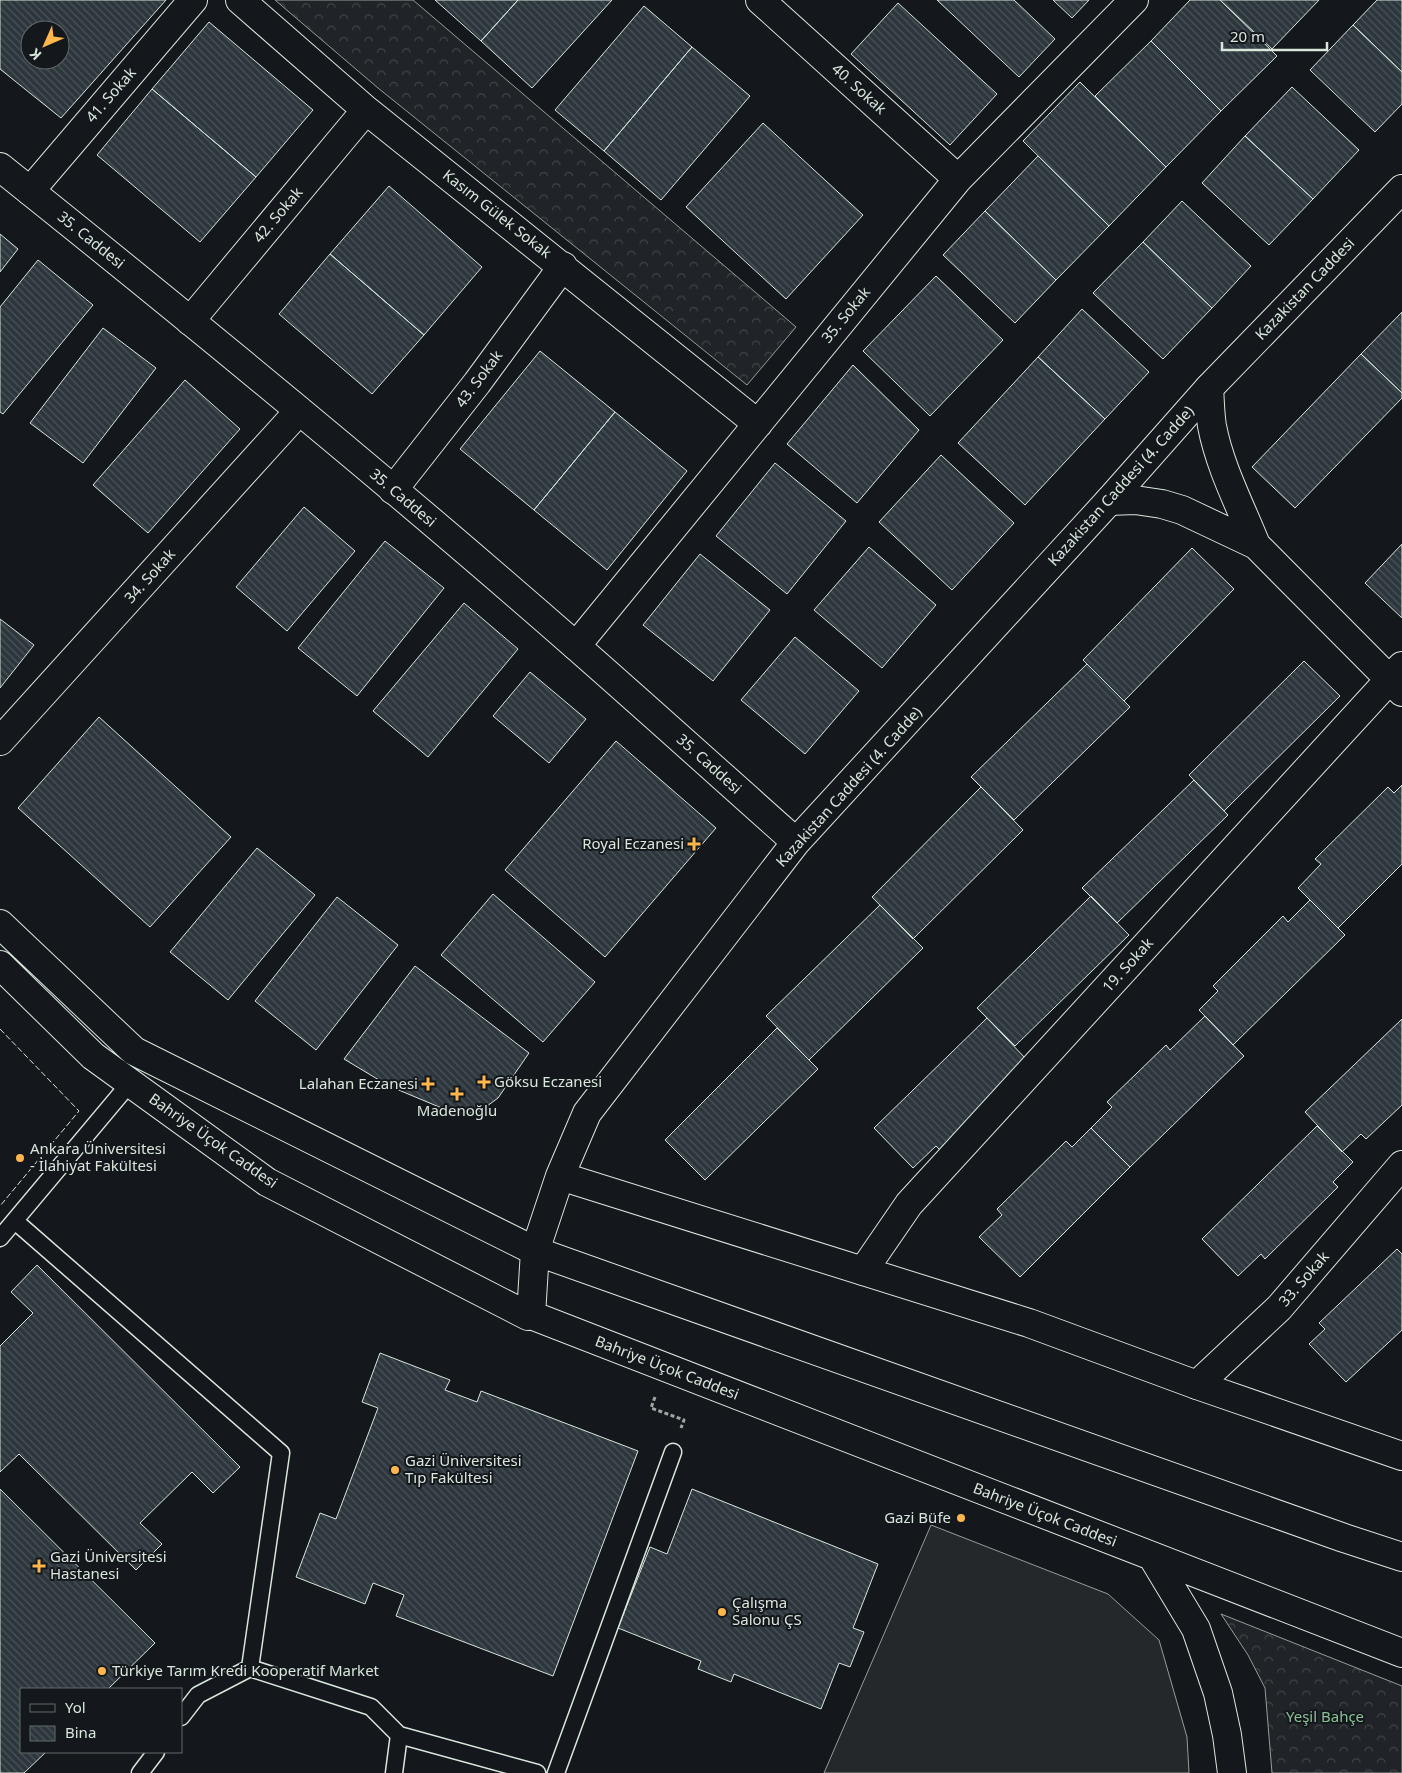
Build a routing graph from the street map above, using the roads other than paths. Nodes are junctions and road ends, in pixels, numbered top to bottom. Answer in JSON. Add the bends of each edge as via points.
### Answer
{"nodes":[{"id":1,"x":193,"y":0,"type":"edge"},
{"id":2,"x":240,"y":0,"type":"edge"},
{"id":3,"x":760,"y":0,"type":"edge"},
{"id":4,"x":1134,"y":0,"type":"edge"},
{"id":5,"x":366,"y":110,"type":"junction"},
{"id":6,"x":0,"y":167,"type":"edge"},
{"id":7,"x":958,"y":178,"type":"junction"},
{"id":8,"x":1402,"y":189,"type":"edge"},
{"id":9,"x":30,"y":190,"type":"junction"},
{"id":10,"x":563,"y":266,"type":"junction"},
{"id":11,"x":190,"y":321,"type":"junction"},
{"id":12,"x":1209,"y":388,"type":"junction"},
{"id":13,"x":299,"y":411,"type":"junction"},
{"id":14,"x":758,"y":424,"type":"junction"},
{"id":15,"x":394,"y":490,"type":"junction"},
{"id":16,"x":1109,"y":501,"type":"junction"},
{"id":17,"x":1256,"y":545,"type":"junction"},
{"id":18,"x":576,"y":646,"type":"junction"},
{"id":19,"x":1398,"y":679,"type":"edge"},
{"id":20,"x":0,"y":741,"type":"edge"},
{"id":21,"x":796,"y":842,"type":"junction"},
{"id":22,"x":0,"y":924,"type":"edge"},
{"id":23,"x":0,"y":964,"type":"edge"},
{"id":24,"x":130,"y":1083,"type":"junction"},
{"id":25,"x":1402,"y":1165,"type":"edge"},
{"id":26,"x":560,"y":1176,"type":"junction"},
{"id":27,"x":15,"y":1221,"type":"junction"},
{"id":28,"x":0,"y":1238,"type":"edge"},
{"id":29,"x":535,"y":1251,"type":"junction"},
{"id":30,"x":863,"y":1271,"type":"junction"},
{"id":31,"x":531,"y":1315,"type":"junction"},
{"id":32,"x":1197,"y":1385,"type":"junction"},
{"id":33,"x":672,"y":1452,"type":"road end"},
{"id":34,"x":1402,"y":1456,"type":"edge"},
{"id":35,"x":1152,"y":1556,"type":"junction"},
{"id":36,"x":1402,"y":1557,"type":"edge"},
{"id":37,"x":1402,"y":1653,"type":"edge"},
{"id":38,"x":250,"y":1668,"type":"junction"},
{"id":39,"x":182,"y":1716,"type":"edge"},
{"id":40,"x":399,"y":1735,"type":"junction"},
{"id":41,"x":155,"y":1753,"type":"edge"},
{"id":42,"x":140,"y":1773,"type":"edge"},
{"id":43,"x":394,"y":1773,"type":"edge"},
{"id":44,"x":537,"y":1773,"type":"edge"},
{"id":45,"x":556,"y":1773,"type":"edge"},
{"id":46,"x":1232,"y":1773,"type":"edge"}],
"edges":[{"from":1,"to":9,"type":"street","name":"41. Sokak"},
{"from":2,"to":5,"type":"street","name":"Kasım Gülek Sokak"},
{"from":3,"to":7,"type":"street","name":"40. Sokak"},
{"from":4,"to":7,"type":"street","name":"35. Sokak"},
{"from":5,"to":10,"type":"street","name":"Kasım Gülek Sokak"},
{"from":5,"to":11,"type":"street","name":"42. Sokak"},
{"from":6,"to":9,"type":"street","name":"35. Caddesi"},
{"from":7,"to":14,"type":"street","name":"35. Sokak"},
{"from":8,"to":12,"type":"street","name":"Kazakistan Caddesi"},
{"from":9,"to":11,"type":"street","name":"35. Caddesi"},
{"from":10,"to":14,"type":"street","name":"Kasım Gülek Sokak"},
{"from":10,"to":15,"type":"street","name":"43. Sokak"},
{"from":11,"to":13,"type":"street","name":"35. Caddesi"},
{"from":12,"to":16,"type":"street","name":"Kazakistan Caddesi (4. Cadde)"},
{"from":12,"to":17,"type":"street","via":[[1217,446]]},
{"from":13,"to":15,"type":"street","name":"35. Caddesi"},
{"from":13,"to":20,"type":"street","name":"34. Sokak"},
{"from":14,"to":18,"type":"street","name":"35. Sokak"},
{"from":15,"to":18,"type":"street","name":"35. Caddesi"},
{"from":16,"to":17,"type":"street","via":[[1162,504]]},
{"from":16,"to":21,"type":"street","name":"Kazakistan Caddesi (4. Cadde)"},
{"from":17,"to":19,"type":"street"},
{"from":18,"to":21,"type":"street","name":"35. Caddesi"},
{"from":19,"to":30,"type":"street","name":"19. Sokak","via":[[909,1204]]},
{"from":21,"to":26,"type":"street","name":"Kazakistan Caddesi (4. Cadde)","via":[[587,1113]]},
{"from":22,"to":29,"type":"street","via":[[134,1052]]},
{"from":23,"to":24,"type":"street","name":"Bahriye Üçok Caddesi","via":[[93,1056]]},
{"from":24,"to":27,"type":"lane"},
{"from":24,"to":31,"type":"street","name":"Bahriye Üçok Caddesi","via":[[267,1182]]},
{"from":25,"to":32,"type":"street","name":"33. Sokak","via":[[1279,1308]]},
{"from":26,"to":29,"type":"street","name":"Kazakistan Caddesi (4. Cadde)"},
{"from":26,"to":30,"type":"street"},
{"from":27,"to":28,"type":"lane"},
{"from":27,"to":38,"type":"lane","via":[[282,1453]]},
{"from":29,"to":31,"type":"street","name":"Kazakistan Caddesi (4. Cadde)"},
{"from":29,"to":36,"type":"street"},
{"from":30,"to":32,"type":"street","via":[[1029,1323]]},
{"from":31,"to":35,"type":"street","name":"Bahriye Üçok Caddesi"},
{"from":32,"to":34,"type":"street"},
{"from":33,"to":45,"type":"lane"},
{"from":35,"to":37,"type":"street","name":"Bahriye Üçok Caddesi"},
{"from":35,"to":46,"type":"street","via":[[1199,1637],[1218,1693]]},
{"from":38,"to":39,"type":"lane","via":[[198,1696]]},
{"from":38,"to":40,"type":"lane","via":[[371,1707]]},
{"from":40,"to":43,"type":"lane"},
{"from":40,"to":44,"type":"lane"},
{"from":41,"to":42,"type":"lane"}]}
